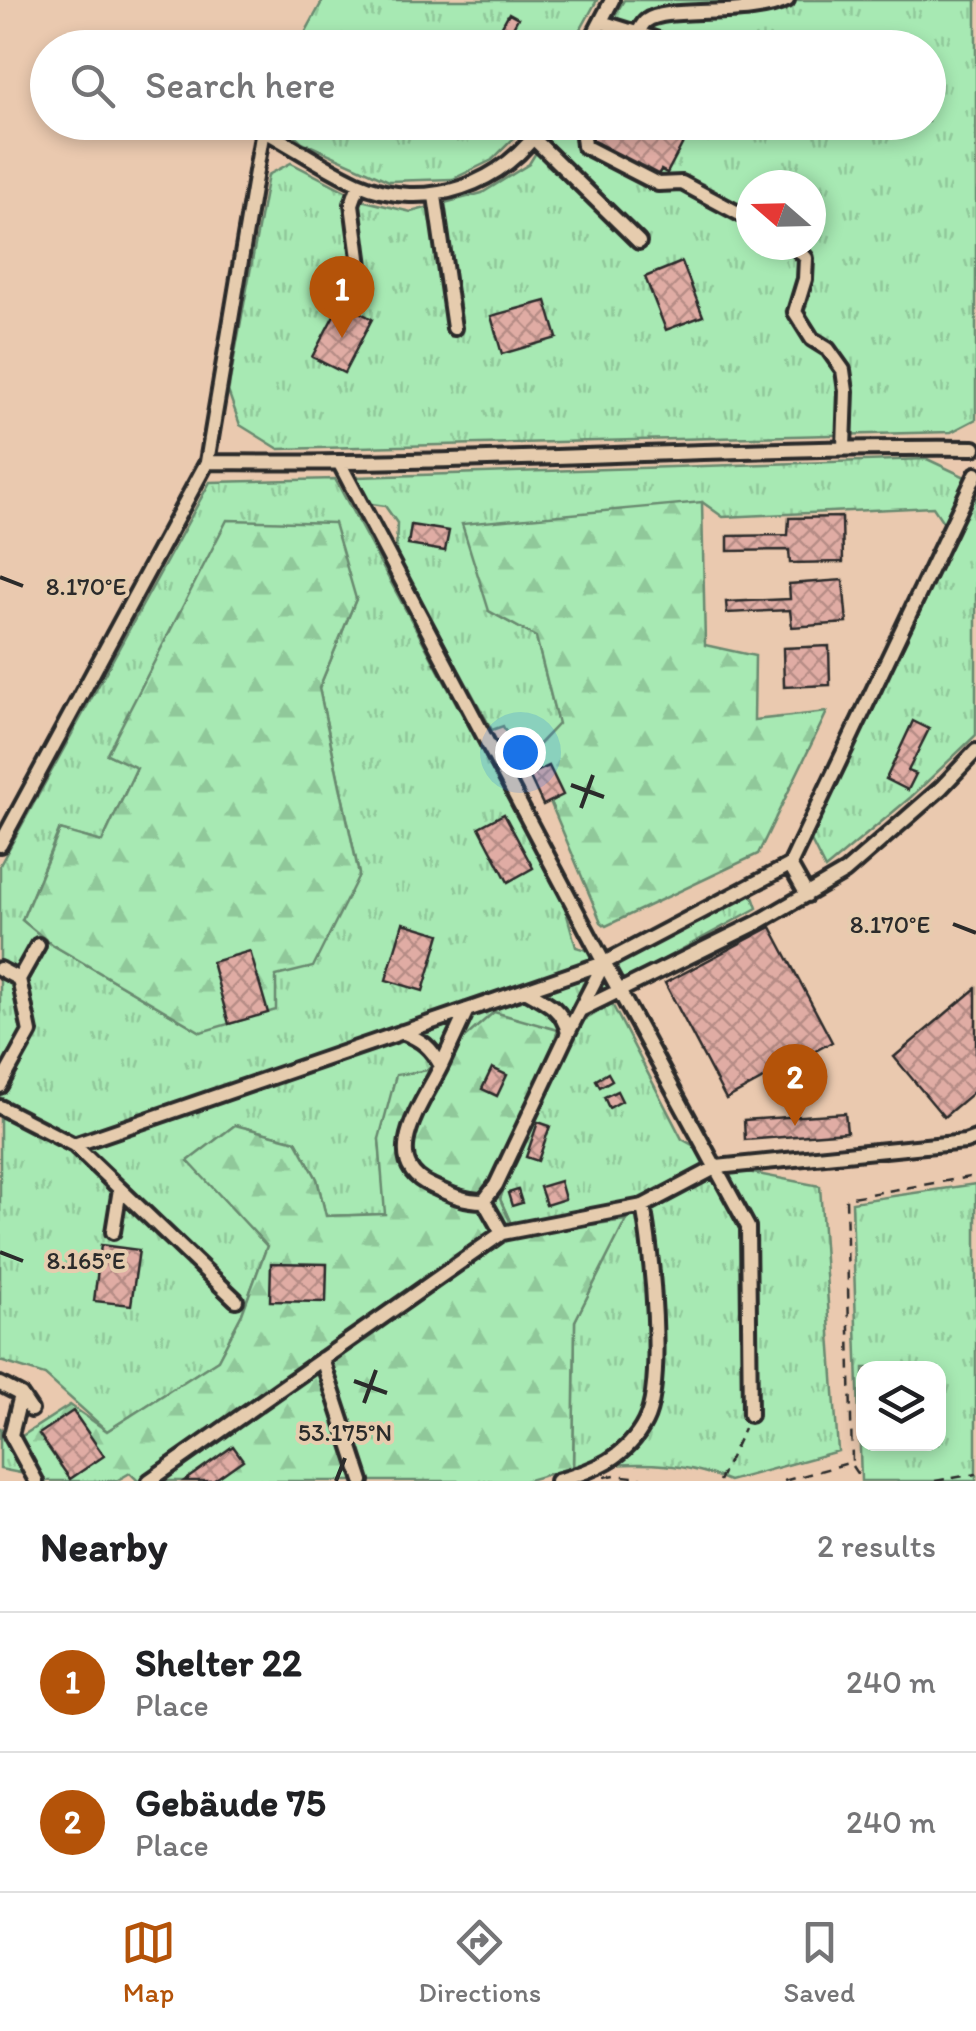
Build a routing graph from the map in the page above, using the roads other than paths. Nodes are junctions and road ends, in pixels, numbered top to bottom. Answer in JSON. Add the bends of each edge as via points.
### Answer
{"nodes":[{"id":1,"x":612,"y":0,"type":"edge"},
{"id":2,"x":787,"y":0,"type":"edge"},
{"id":3,"x":601,"y":22,"type":"junction"},
{"id":4,"x":598,"y":30,"type":"edge"},
{"id":5,"x":625,"y":30,"type":"edge"},
{"id":6,"x":640,"y":30,"type":"edge"},
{"id":7,"x":262,"y":140,"type":"edge"},
{"id":8,"x":282,"y":140,"type":"edge"},
{"id":9,"x":533,"y":140,"type":"edge"},
{"id":10,"x":535,"y":140,"type":"edge"},
{"id":11,"x":583,"y":140,"type":"edge"},
{"id":12,"x":359,"y":184,"type":"junction"},
{"id":13,"x":435,"y":196,"type":"junction"},
{"id":14,"x":736,"y":212,"type":"edge"},
{"id":15,"x":639,"y":242,"type":"dead end"},
{"id":16,"x":806,"y":260,"type":"edge"},
{"id":17,"x":362,"y":281,"type":"dead end"},
{"id":18,"x":454,"y":328,"type":"dead end"},
{"id":19,"x":844,"y":447,"type":"junction"},
{"id":20,"x":974,"y":448,"type":"edge"},
{"id":21,"x":207,"y":462,"type":"junction"},
{"id":22,"x":340,"y":464,"type":"junction"},
{"id":23,"x":976,"y":474,"type":"edge"},
{"id":24,"x":976,"y":751,"type":"edge"},
{"id":25,"x":0,"y":845,"type":"edge"},
{"id":26,"x":790,"y":865,"type":"junction"},
{"id":27,"x":807,"y":895,"type":"junction"},
{"id":28,"x":38,"y":945,"type":"dead end"},
{"id":29,"x":604,"y":964,"type":"junction"},
{"id":30,"x":0,"y":970,"type":"edge"},
{"id":31,"x":18,"y":979,"type":"junction"},
{"id":32,"x":525,"y":990,"type":"junction"},
{"id":33,"x":621,"y":993,"type":"junction"},
{"id":34,"x":468,"y":1010,"type":"junction"},
{"id":35,"x":580,"y":1010,"type":"junction"},
{"id":36,"x":402,"y":1032,"type":"junction"},
{"id":37,"x":568,"y":1033,"type":"junction"},
{"id":38,"x":441,"y":1066,"type":"junction"},
{"id":39,"x":0,"y":1086,"type":"edge"},
{"id":40,"x":0,"y":1107,"type":"edge"},
{"id":41,"x":976,"y":1138,"type":"edge"},
{"id":42,"x":74,"y":1145,"type":"junction"},
{"id":43,"x":717,"y":1167,"type":"junction"},
{"id":44,"x":120,"y":1189,"type":"junction"},
{"id":45,"x":484,"y":1200,"type":"junction"},
{"id":46,"x":643,"y":1206,"type":"junction"},
{"id":47,"x":113,"y":1232,"type":"dead end"},
{"id":48,"x":502,"y":1233,"type":"junction"},
{"id":49,"x":236,"y":1300,"type":"dead end"},
{"id":50,"x":322,"y":1359,"type":"junction"},
{"id":51,"x":0,"y":1384,"type":"edge"},
{"id":52,"x":21,"y":1395,"type":"junction"},
{"id":53,"x":31,"y":1410,"type":"dead end"},
{"id":54,"x":750,"y":1415,"type":"road end"},
{"id":55,"x":36,"y":1481,"type":"edge"},
{"id":56,"x":149,"y":1481,"type":"edge"},
{"id":57,"x":362,"y":1481,"type":"edge"},
{"id":58,"x":557,"y":1481,"type":"edge"}],
"edges":[{"from":1,"to":3,"type":"lane"},
{"from":2,"to":6,"type":"lane","via":[[743,12],[666,15]]},
{"from":3,"to":4,"type":"lane"},
{"from":3,"to":5,"type":"lane"},
{"from":7,"to":21,"type":"lane"},
{"from":8,"to":12,"type":"lane"},
{"from":9,"to":13,"type":"lane","via":[[488,179]]},
{"from":10,"to":15,"type":"lane"},
{"from":11,"to":14,"type":"lane","via":[[658,184],[682,183]]},
{"from":12,"to":13,"type":"lane"},
{"from":12,"to":17,"type":"lane","via":[[352,204]]},
{"from":13,"to":18,"type":"lane"},
{"from":16,"to":19,"type":"lane","via":[[795,312],[843,370]]},
{"from":19,"to":20,"type":"lane"},
{"from":19,"to":22,"type":"lane"},
{"from":21,"to":22,"type":"lane"},
{"from":21,"to":25,"type":"lane"},
{"from":22,"to":29,"type":"lane"},
{"from":23,"to":26,"type":"lane"},
{"from":24,"to":27,"type":"lane","via":[[845,872]]},
{"from":26,"to":27,"type":"lane"},
{"from":26,"to":29,"type":"lane"},
{"from":27,"to":33,"type":"lane"},
{"from":28,"to":31,"type":"lane"},
{"from":29,"to":32,"type":"lane"},
{"from":29,"to":33,"type":"lane"},
{"from":29,"to":35,"type":"lane"},
{"from":30,"to":31,"type":"lane"},
{"from":31,"to":39,"type":"lane","via":[[30,1032]]},
{"from":32,"to":34,"type":"lane"},
{"from":32,"to":37,"type":"lane","via":[[555,1007]]},
{"from":33,"to":35,"type":"lane"},
{"from":33,"to":43,"type":"lane"},
{"from":34,"to":36,"type":"lane"},
{"from":34,"to":38,"type":"lane"},
{"from":35,"to":37,"type":"lane"},
{"from":36,"to":38,"type":"lane","via":[[422,1040]]},
{"from":36,"to":42,"type":"lane"},
{"from":37,"to":45,"type":"lane"},
{"from":38,"to":45,"type":"lane","via":[[404,1141],[405,1165],[418,1180],[464,1201]]},
{"from":40,"to":42,"type":"lane"},
{"from":41,"to":43,"type":"lane"},
{"from":42,"to":44,"type":"lane"},
{"from":43,"to":46,"type":"lane"},
{"from":43,"to":54,"type":"lane","via":[[748,1227]]},
{"from":44,"to":47,"type":"lane"},
{"from":44,"to":49,"type":"lane"},
{"from":45,"to":48,"type":"lane"},
{"from":46,"to":48,"type":"lane"},
{"from":46,"to":58,"type":"lane","via":[[655,1377],[646,1421],[598,1469]]},
{"from":48,"to":50,"type":"lane"},
{"from":50,"to":56,"type":"lane"},
{"from":50,"to":57,"type":"lane"},
{"from":51,"to":52,"type":"lane"},
{"from":52,"to":53,"type":"lane"},
{"from":52,"to":55,"type":"lane","via":[[11,1435]]}]}
